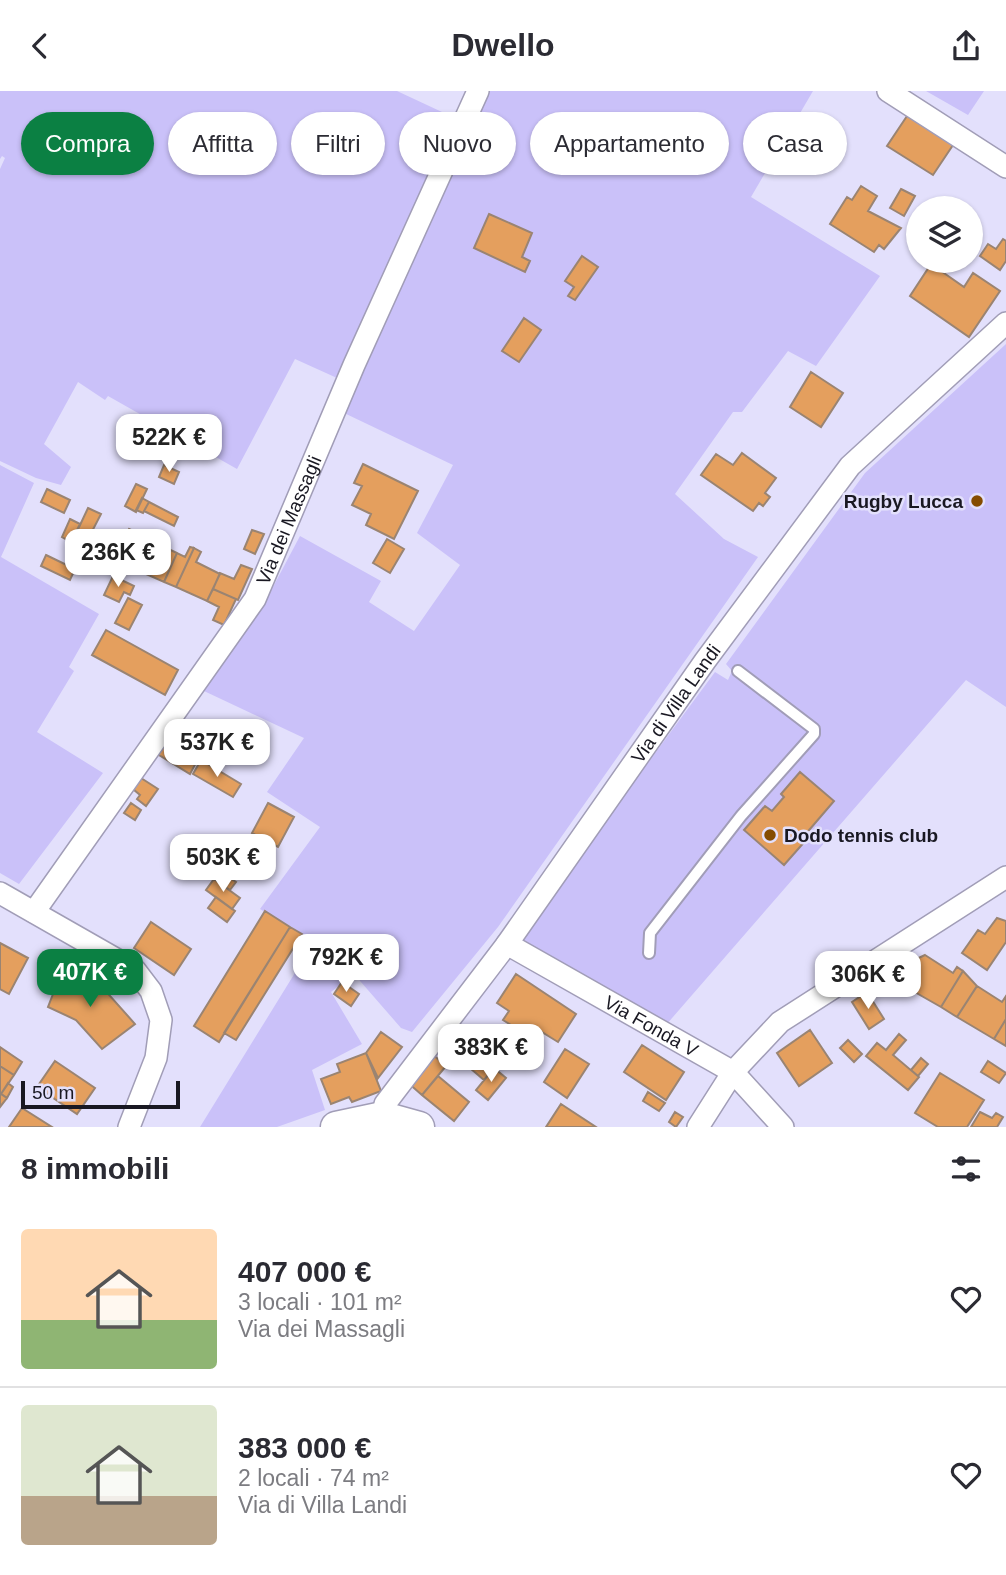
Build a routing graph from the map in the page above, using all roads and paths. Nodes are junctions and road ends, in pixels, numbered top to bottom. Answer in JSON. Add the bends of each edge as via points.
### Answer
{"nodes":[{"id":1,"x":478,"y":91,"type":"edge"},
{"id":2,"x":888,"y":91,"type":"edge"},
{"id":3,"x":1006,"y":167,"type":"edge"},
{"id":4,"x":1006,"y":323,"type":"edge"},
{"id":5,"x":738,"y":671,"type":"dead end"},
{"id":6,"x":1006,"y":877,"type":"edge"},
{"id":7,"x":0,"y":893,"type":"edge"},
{"id":8,"x":34,"y":912,"type":"junction"},
{"id":9,"x":507,"y":944,"type":"junction"},
{"id":10,"x":649,"y":953,"type":"dead end"},
{"id":11,"x":733,"y":1072,"type":"junction"},
{"id":12,"x":383,"y":1117,"type":"junction"},
{"id":13,"x":129,"y":1127,"type":"edge"},
{"id":14,"x":336,"y":1127,"type":"edge"},
{"id":15,"x":419,"y":1127,"type":"edge"},
{"id":16,"x":698,"y":1127,"type":"edge"},
{"id":17,"x":783,"y":1127,"type":"edge"}],
"edges":[{"from":1,"to":8,"type":"street","name":"Via dei Massagli","via":[[255,599]]},
{"from":2,"to":3,"type":"street"},
{"from":4,"to":9,"type":"street","name":"Via di Villa Landi","via":[[850,466],[705,661]]},
{"from":5,"to":10,"type":"lane","via":[[814,729],[814,734],[741,816],[650,933]]},
{"from":6,"to":11,"type":"street","via":[[780,1022]]},
{"from":7,"to":8,"type":"street"},
{"from":8,"to":13,"type":"street","via":[[135,970],[151,991],[161,1020],[156,1058]]},
{"from":9,"to":11,"type":"street","name":"Via Fonda V"},
{"from":9,"to":12,"type":"street","name":"Via di Villa Landi","via":[[385,1104]]},
{"from":11,"to":16,"type":"street"},
{"from":11,"to":17,"type":"street","name":"Via Fonda V"},
{"from":12,"to":14,"type":"street"},
{"from":12,"to":15,"type":"street"}]}
